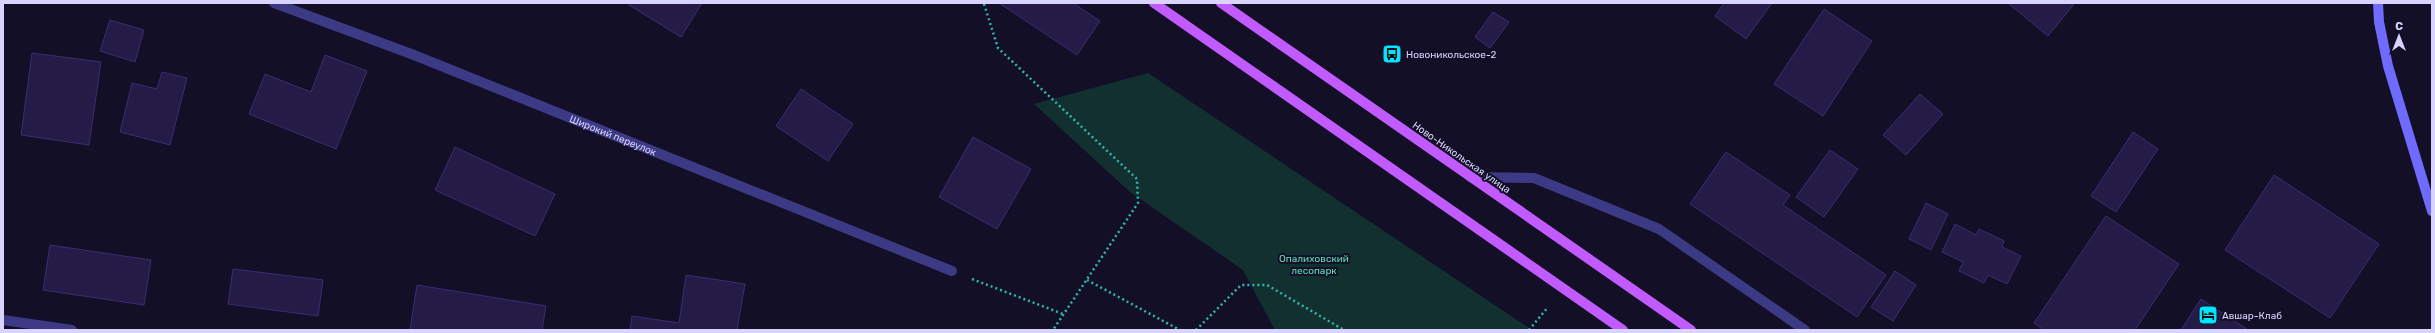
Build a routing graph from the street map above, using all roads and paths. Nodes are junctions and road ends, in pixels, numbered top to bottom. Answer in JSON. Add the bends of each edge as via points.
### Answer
{"nodes":[{"id":1,"x":274,"y":3,"type":"edge"},
{"id":2,"x":1154,"y":3,"type":"edge"},
{"id":3,"x":1221,"y":3,"type":"edge"},
{"id":4,"x":2378,"y":3,"type":"edge"},
{"id":5,"x":984,"y":4,"type":"edge"},
{"id":6,"x":1470,"y":177,"type":"junction"},
{"id":7,"x":2428,"y":185,"type":"edge"},
{"id":8,"x":2432,"y":211,"type":"edge"},
{"id":9,"x":952,"y":271,"type":"joint"},
{"id":10,"x":1087,"y":280,"type":"junction"},
{"id":11,"x":1548,"y":307,"type":"dead end"},
{"id":12,"x":1063,"y":314,"type":"junction"},
{"id":13,"x":3,"y":320,"type":"edge"},
{"id":14,"x":72,"y":330,"type":"edge"},
{"id":15,"x":1053,"y":330,"type":"edge"},
{"id":16,"x":1180,"y":330,"type":"edge"},
{"id":17,"x":1196,"y":330,"type":"edge"},
{"id":18,"x":1344,"y":330,"type":"edge"},
{"id":19,"x":1529,"y":330,"type":"edge"},
{"id":20,"x":1623,"y":330,"type":"edge"},
{"id":21,"x":1691,"y":330,"type":"edge"},
{"id":22,"x":1805,"y":330,"type":"edge"}],
"edges":[{"from":1,"to":9,"type":"street","name":"Широкий переулок","via":[[414,55]]},
{"from":2,"to":20,"type":"main road"},
{"from":3,"to":6,"type":"main road","name":"Ново-Никольская улица"},
{"from":4,"to":7,"type":"street","via":[[2388,66]]},
{"from":5,"to":10,"type":"path","via":[[998,48],[1137,179],[1138,203]]},
{"from":6,"to":21,"type":"main road","name":"Ново-Никольская улица"},
{"from":6,"to":22,"type":"street","via":[[1534,178],[1659,229]]},
{"from":7,"to":8,"type":"street"},
{"from":9,"to":12,"type":"path"},
{"from":10,"to":12,"type":"path"},
{"from":10,"to":16,"type":"path"},
{"from":11,"to":19,"type":"path"},
{"from":12,"to":15,"type":"path"},
{"from":13,"to":14,"type":"street"},
{"from":17,"to":18,"type":"path","via":[[1241,285],[1267,285]]}]}
